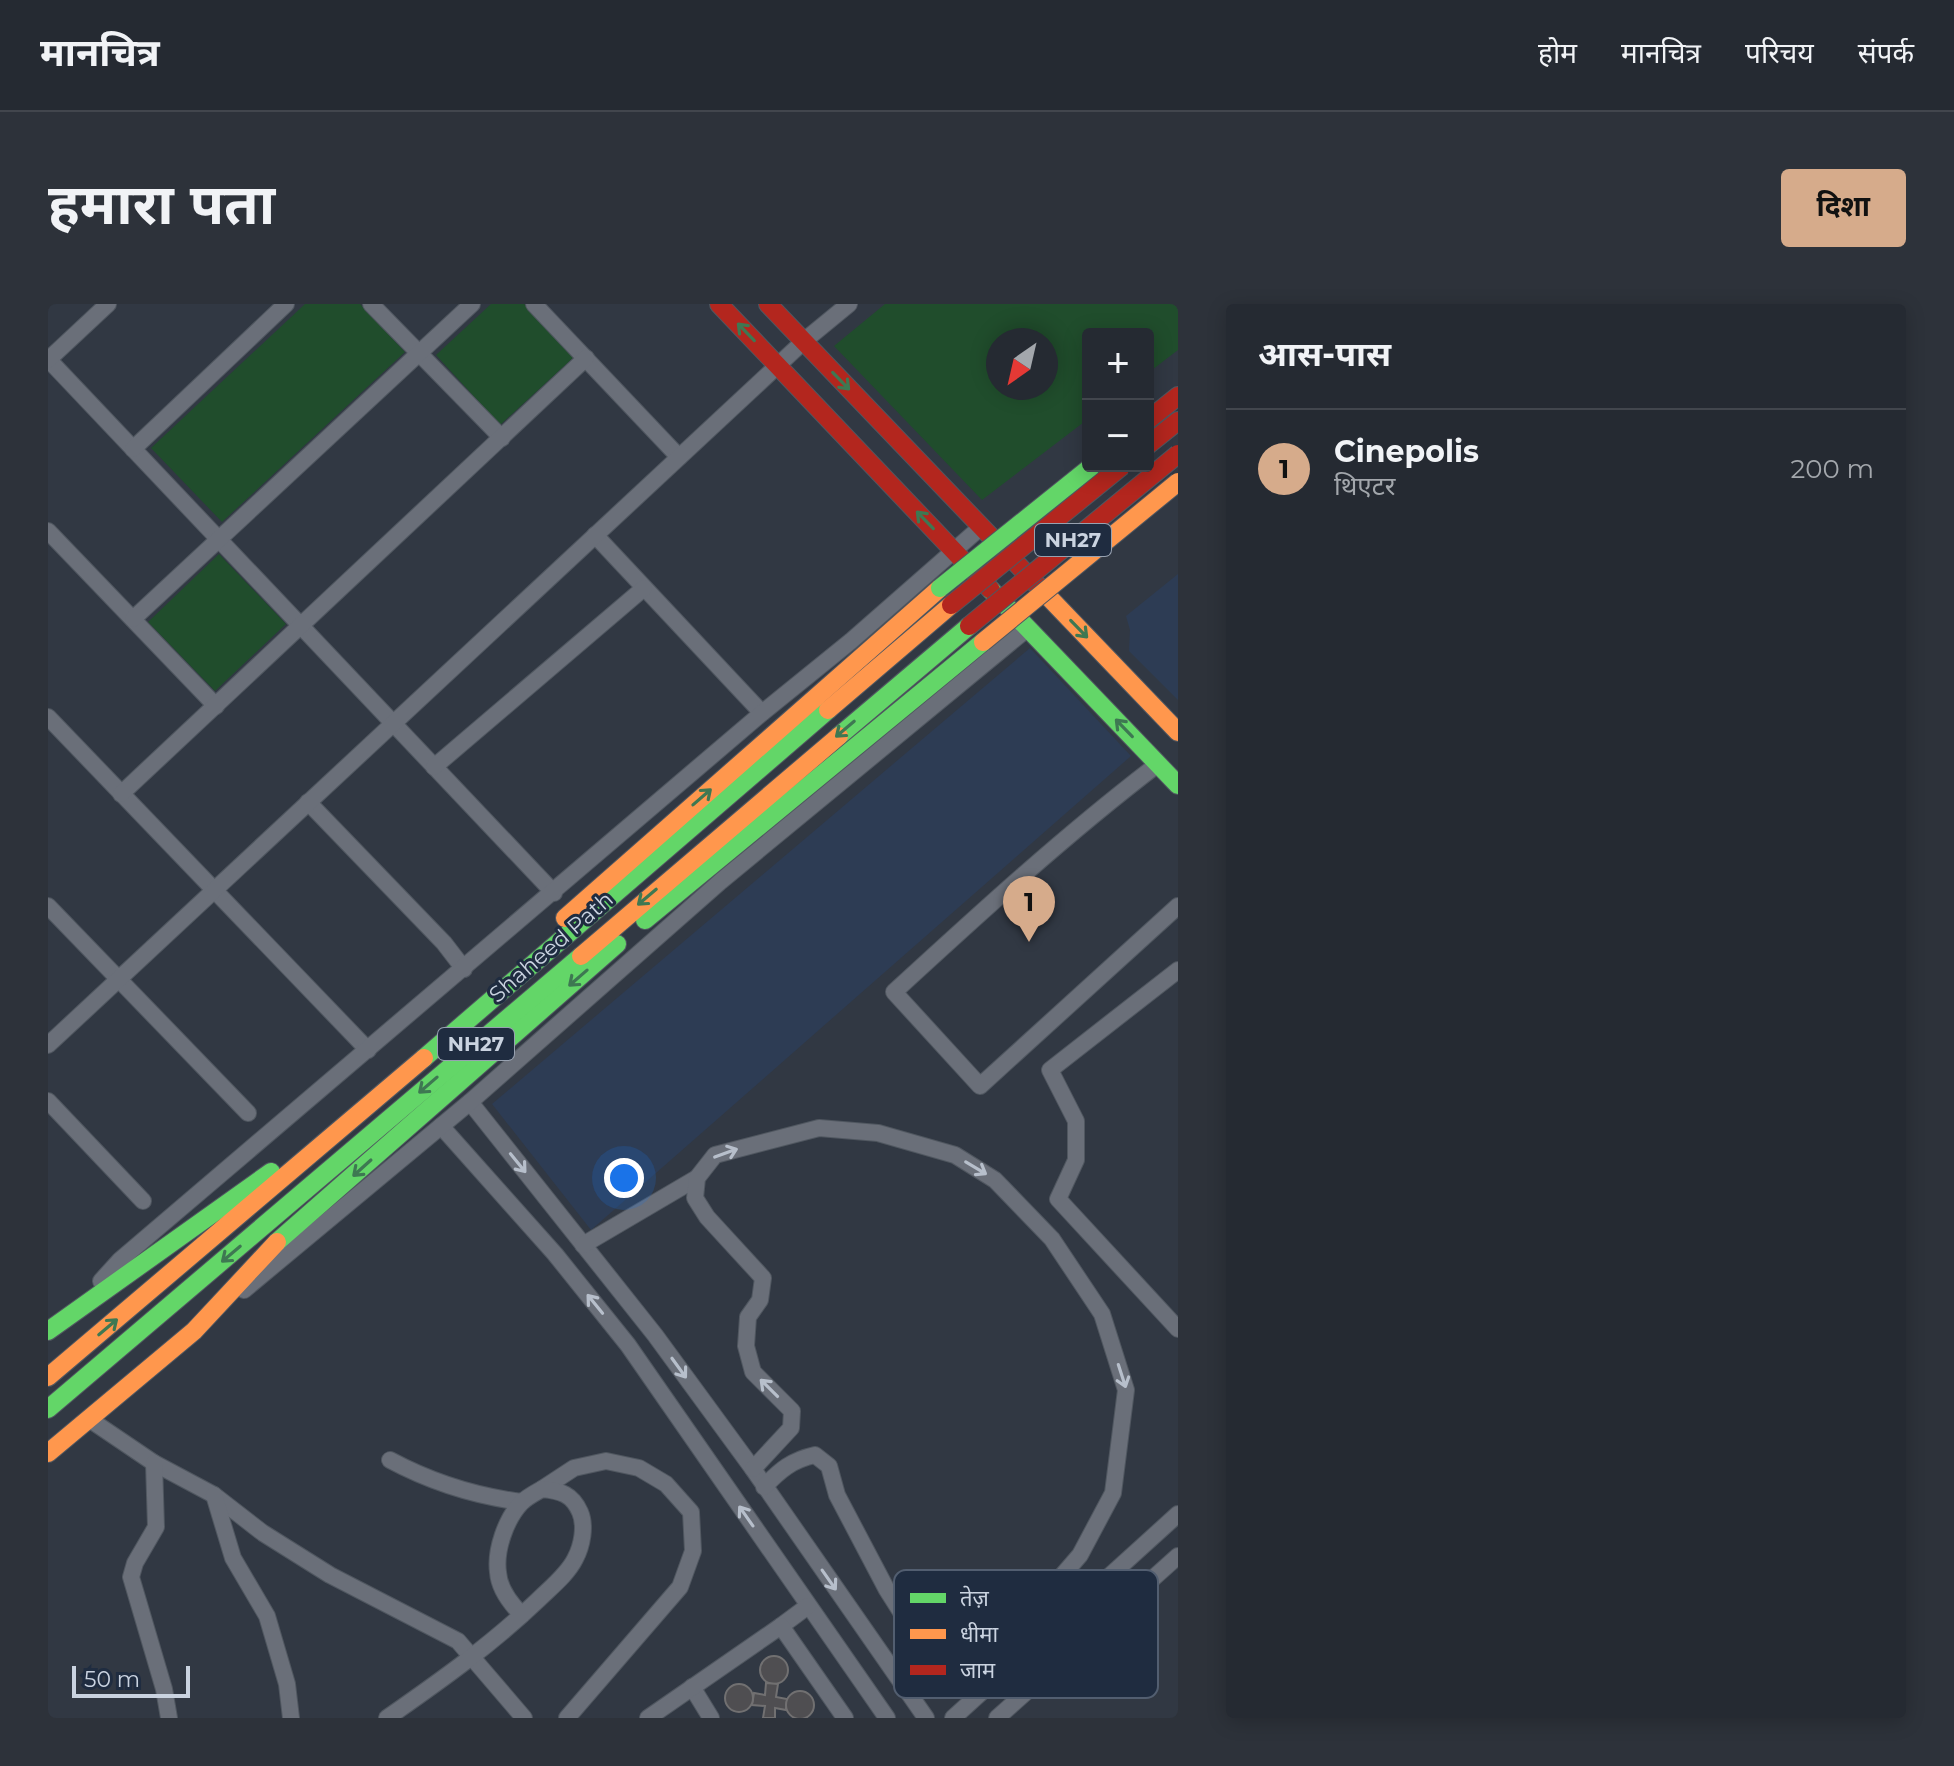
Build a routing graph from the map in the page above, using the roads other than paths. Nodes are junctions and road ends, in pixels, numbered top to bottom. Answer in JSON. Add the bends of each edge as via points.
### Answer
{"nodes":[{"id":1,"x":108,"y":304,"type":"edge"},
{"id":2,"x":286,"y":304,"type":"edge"},
{"id":3,"x":371,"y":304,"type":"edge"},
{"id":4,"x":472,"y":304,"type":"edge"},
{"id":5,"x":534,"y":304,"type":"edge"},
{"id":6,"x":719,"y":304,"type":"edge"},
{"id":7,"x":768,"y":304,"type":"edge"},
{"id":8,"x":849,"y":304,"type":"edge"},
{"id":9,"x":804,"y":341,"type":"junction"},
{"id":10,"x":419,"y":353,"type":"junction"},
{"id":11,"x":586,"y":358,"type":"junction"},
{"id":12,"x":48,"y":359,"type":"edge"},
{"id":13,"x":778,"y":365,"type":"junction"},
{"id":14,"x":1178,"y":396,"type":"edge"},
{"id":15,"x":1154,"y":415,"type":"edge"},
{"id":16,"x":1178,"y":421,"type":"edge"},
{"id":17,"x":502,"y":438,"type":"junction"},
{"id":18,"x":1154,"y":440,"type":"edge"},
{"id":19,"x":133,"y":449,"type":"junction"},
{"id":20,"x":1178,"y":454,"type":"edge"},
{"id":21,"x":679,"y":457,"type":"junction"},
{"id":22,"x":1085,"y":472,"type":"edge"},
{"id":23,"x":1115,"y":472,"type":"edge"},
{"id":24,"x":1178,"y":482,"type":"edge"},
{"id":25,"x":981,"y":527,"type":"junction"},
{"id":26,"x":48,"y":531,"type":"edge"},
{"id":27,"x":595,"y":535,"type":"junction"},
{"id":28,"x":219,"y":539,"type":"junction"},
{"id":29,"x":954,"y":550,"type":"junction"},
{"id":30,"x":644,"y":588,"type":"junction"},
{"id":31,"x":940,"y":588,"type":"junction"},
{"id":32,"x":133,"y":619,"type":"junction"},
{"id":33,"x":301,"y":626,"type":"junction"},
{"id":34,"x":1028,"y":628,"type":"junction"},
{"id":35,"x":983,"y":642,"type":"junction"},
{"id":36,"x":888,"y":660,"type":"junction"},
{"id":37,"x":904,"y":679,"type":"junction"},
{"id":38,"x":216,"y":706,"type":"junction"},
{"id":39,"x":762,"y":713,"type":"junction"},
{"id":40,"x":48,"y":717,"type":"edge"},
{"id":41,"x":393,"y":723,"type":"junction"},
{"id":42,"x":1178,"y":732,"type":"edge"},
{"id":43,"x":1158,"y":764,"type":"junction"},
{"id":44,"x":434,"y":767,"type":"junction"},
{"id":45,"x":1178,"y":785,"type":"edge"},
{"id":46,"x":121,"y":794,"type":"junction"},
{"id":47,"x":308,"y":802,"type":"junction"},
{"id":48,"x":214,"y":891,"type":"junction"},
{"id":49,"x":554,"y":893,"type":"junction"},
{"id":50,"x":48,"y":906,"type":"edge"},
{"id":51,"x":1178,"y":906,"type":"edge"},
{"id":52,"x":464,"y":969,"type":"junction"},
{"id":53,"x":1178,"y":970,"type":"edge"},
{"id":54,"x":119,"y":979,"type":"junction"},
{"id":55,"x":48,"y":1045,"type":"edge"},
{"id":56,"x":368,"y":1050,"type":"junction"},
{"id":57,"x":48,"y":1101,"type":"edge"},
{"id":58,"x":470,"y":1102,"type":"junction"},
{"id":59,"x":354,"y":1109,"type":"junction"},
{"id":60,"x":248,"y":1113,"type":"dead end"},
{"id":61,"x":441,"y":1126,"type":"junction"},
{"id":62,"x":220,"y":1175,"type":"junction"},
{"id":63,"x":697,"y":1178,"type":"junction"},
{"id":64,"x":239,"y":1196,"type":"junction"},
{"id":65,"x":299,"y":1196,"type":"junction"},
{"id":66,"x":143,"y":1201,"type":"dead end"},
{"id":67,"x":312,"y":1213,"type":"junction"},
{"id":68,"x":583,"y":1245,"type":"junction"},
{"id":69,"x":78,"y":1306,"type":"junction"},
{"id":70,"x":1178,"y":1329,"type":"edge"},
{"id":71,"x":48,"y":1331,"type":"edge"},
{"id":72,"x":194,"y":1331,"type":"junction"},
{"id":73,"x":48,"y":1377,"type":"edge"},
{"id":74,"x":48,"y":1409,"type":"edge"},
{"id":75,"x":89,"y":1419,"type":"junction"},
{"id":76,"x":48,"y":1453,"type":"edge"},
{"id":77,"x":390,"y":1460,"type":"dead end"},
{"id":78,"x":154,"y":1463,"type":"junction"},
{"id":79,"x":753,"y":1469,"type":"junction"},
{"id":80,"x":764,"y":1487,"type":"junction"},
{"id":81,"x":542,"y":1489,"type":"junction"},
{"id":82,"x":214,"y":1495,"type":"junction"},
{"id":83,"x":522,"y":1502,"type":"junction"},
{"id":84,"x":1178,"y":1514,"type":"edge"},
{"id":85,"x":1178,"y":1556,"type":"edge"},
{"id":86,"x":1067,"y":1570,"type":"edge"},
{"id":87,"x":1116,"y":1570,"type":"edge"},
{"id":88,"x":1158,"y":1574,"type":"edge"},
{"id":89,"x":894,"y":1601,"type":"edge"},
{"id":90,"x":808,"y":1606,"type":"junction"},
{"id":91,"x":522,"y":1615,"type":"junction"},
{"id":92,"x":781,"y":1626,"type":"junction"},
{"id":93,"x":472,"y":1658,"type":"junction"},
{"id":94,"x":894,"y":1672,"type":"edge"},
{"id":95,"x":692,"y":1687,"type":"junction"},
{"id":96,"x":912,"y":1698,"type":"edge"},
{"id":97,"x":975,"y":1698,"type":"edge"},
{"id":98,"x":1019,"y":1698,"type":"edge"},
{"id":99,"x":169,"y":1718,"type":"edge"},
{"id":100,"x":291,"y":1718,"type":"edge"},
{"id":101,"x":387,"y":1718,"type":"edge"},
{"id":102,"x":524,"y":1718,"type":"edge"},
{"id":103,"x":567,"y":1718,"type":"edge"},
{"id":104,"x":648,"y":1718,"type":"edge"},
{"id":105,"x":711,"y":1718,"type":"edge"},
{"id":106,"x":845,"y":1718,"type":"edge"},
{"id":107,"x":887,"y":1718,"type":"edge"},
{"id":108,"x":926,"y":1718,"type":"edge"},
{"id":109,"x":953,"y":1718,"type":"edge"},
{"id":110,"x":997,"y":1718,"type":"edge"}],
"edges":[{"from":1,"to":12,"type":"street"},
{"from":2,"to":19,"type":"street"},
{"from":3,"to":10,"type":"street"},
{"from":4,"to":10,"type":"street"},
{"from":5,"to":11,"type":"street"},
{"from":13,"to":6,"type":"main road","one_way":true},
{"from":7,"to":9,"type":"main road"},
{"from":8,"to":9,"type":"street"},
{"from":9,"to":13,"type":"street"},
{"from":9,"to":25,"type":"main road","one_way":true},
{"from":10,"to":17,"type":"street"},
{"from":10,"to":28,"type":"street"},
{"from":11,"to":17,"type":"street"},
{"from":11,"to":21,"type":"street"},
{"from":12,"to":19,"type":"street"},
{"from":13,"to":21,"type":"street"},
{"from":29,"to":13,"type":"main road","one_way":true},
{"from":14,"to":15,"type":"main road"},
{"from":16,"to":18,"type":"main road"},
{"from":17,"to":33,"type":"street"},
{"from":19,"to":28,"type":"street"},
{"from":20,"to":37,"type":"main road","number":"NH27","bridge":true},
{"from":21,"to":27,"type":"street"},
{"from":22,"to":31,"type":"main road","bridge":true},
{"from":23,"to":36,"type":"main road","number":"NH27","bridge":true},
{"from":24,"to":35,"type":"main road","bridge":true},
{"from":25,"to":29,"type":"street"},
{"from":25,"to":42,"type":"main road","one_way":true},
{"from":26,"to":32,"type":"street"},
{"from":27,"to":30,"type":"street"},
{"from":27,"to":41,"type":"street"},
{"from":28,"to":32,"type":"street"},
{"from":28,"to":33,"type":"street"},
{"from":29,"to":34,"type":"main road"},
{"from":29,"to":39,"type":"street"},
{"from":30,"to":39,"type":"street"},
{"from":30,"to":44,"type":"street"},
{"from":31,"to":36,"type":"main road"},
{"from":59,"to":31,"type":"main road","one_way":true},
{"from":32,"to":38,"type":"street"},
{"from":33,"to":38,"type":"street"},
{"from":33,"to":41,"type":"street"},
{"from":43,"to":34,"type":"main road","one_way":true},
{"from":34,"to":58,"type":"street","via":[[721,881]]},
{"from":35,"to":37,"type":"main road"},
{"from":35,"to":67,"type":"main road","one_way":true,"via":[[630,933]]},
{"from":36,"to":59,"type":"main road","name":"Shaheed Path","number":"NH27"},
{"from":37,"to":65,"type":"main road","name":"Shaheed Path","number":"NH27","one_way":true},
{"from":38,"to":46,"type":"street"},
{"from":39,"to":49,"type":"street"},
{"from":40,"to":46,"type":"street"},
{"from":41,"to":44,"type":"street"},
{"from":41,"to":47,"type":"street"},
{"from":43,"to":45,"type":"main road"},
{"from":43,"to":51,"type":"street","via":[[1026,871],[894,992],[980,1086]]},
{"from":44,"to":49,"type":"street"},
{"from":46,"to":48,"type":"street"},
{"from":47,"to":48,"type":"street"},
{"from":47,"to":52,"type":"street"},
{"from":48,"to":54,"type":"street"},
{"from":48,"to":56,"type":"street"},
{"from":49,"to":52,"type":"street"},
{"from":50,"to":54,"type":"street"},
{"from":52,"to":56,"type":"street"},
{"from":53,"to":70,"type":"street","via":[[1050,1070],[1076,1121],[1076,1160],[1058,1199]]},
{"from":54,"to":55,"type":"street"},
{"from":54,"to":60,"type":"street"},
{"from":56,"to":62,"type":"street"},
{"from":57,"to":66,"type":"street"},
{"from":58,"to":61,"type":"street"},
{"from":58,"to":68,"type":"street","one_way":true},
{"from":59,"to":64,"type":"main road"},
{"from":73,"to":59,"type":"main road","name":"Shaheed Path","number":"NH27","one_way":true},
{"from":61,"to":72,"type":"street"},
{"from":90,"to":61,"type":"street","one_way":true,"via":[[628,1345]]},
{"from":62,"to":64,"type":"street","via":[[228,1190]]},
{"from":62,"to":69,"type":"street","via":[[120,1260]]},
{"from":63,"to":68,"type":"street"},
{"from":79,"to":63,"type":"street","one_way":true,"via":[[791,1428],[792,1411],[753,1372],[746,1346],[748,1317],[760,1300],[763,1278],[707,1217],[695,1198]]},
{"from":63,"to":86,"type":"street","one_way":true,"via":[[715,1155],[819,1128],[878,1133],[955,1155],[995,1180],[1052,1239],[1102,1314],[1126,1390],[1113,1493]]},
{"from":64,"to":69,"type":"main road"},
{"from":65,"to":67,"type":"main road"},
{"from":65,"to":74,"type":"main road","name":"Shaheed Path","number":"NH27","one_way":true},
{"from":67,"to":72,"type":"main road","via":[[270,1248]]},
{"from":68,"to":79,"type":"street","one_way":true},
{"from":69,"to":71,"type":"main road"},
{"from":72,"to":75,"type":"main road"},
{"from":75,"to":76,"type":"main road"},
{"from":75,"to":78,"type":"street"},
{"from":77,"to":83,"type":"street","via":[[458,1489]]},
{"from":78,"to":82,"type":"street"},
{"from":78,"to":99,"type":"street","via":[[156,1527],[131,1577]]},
{"from":79,"to":80,"type":"street"},
{"from":89,"to":80,"type":"street","one_way":true,"via":[[823,1460],[815,1455],[799,1458]]},
{"from":80,"to":94,"type":"street","one_way":true},
{"from":81,"to":83,"type":"street"},
{"from":81,"to":91,"type":"street","via":[[561,1491],[575,1500],[584,1521],[580,1547],[556,1583]]},
{"from":81,"to":103,"type":"street","via":[[574,1468],[606,1461],[639,1468],[666,1484],[691,1512],[693,1551],[680,1587]]},
{"from":82,"to":93,"type":"street","via":[[330,1575],[458,1641]]},
{"from":82,"to":100,"type":"street","via":[[233,1558],[267,1616]]},
{"from":83,"to":91,"type":"street","via":[[505,1527],[498,1572],[503,1590]]},
{"from":84,"to":87,"type":"street"},
{"from":85,"to":88,"type":"street"},
{"from":90,"to":92,"type":"street"},
{"from":90,"to":107,"type":"street"},
{"from":91,"to":93,"type":"street"},
{"from":92,"to":95,"type":"street"},
{"from":92,"to":106,"type":"street"},
{"from":93,"to":101,"type":"street"},
{"from":93,"to":102,"type":"street"},
{"from":95,"to":104,"type":"street"},
{"from":95,"to":105,"type":"street"},
{"from":96,"to":108,"type":"street","one_way":true},
{"from":97,"to":109,"type":"street"},
{"from":98,"to":110,"type":"street"}]}
